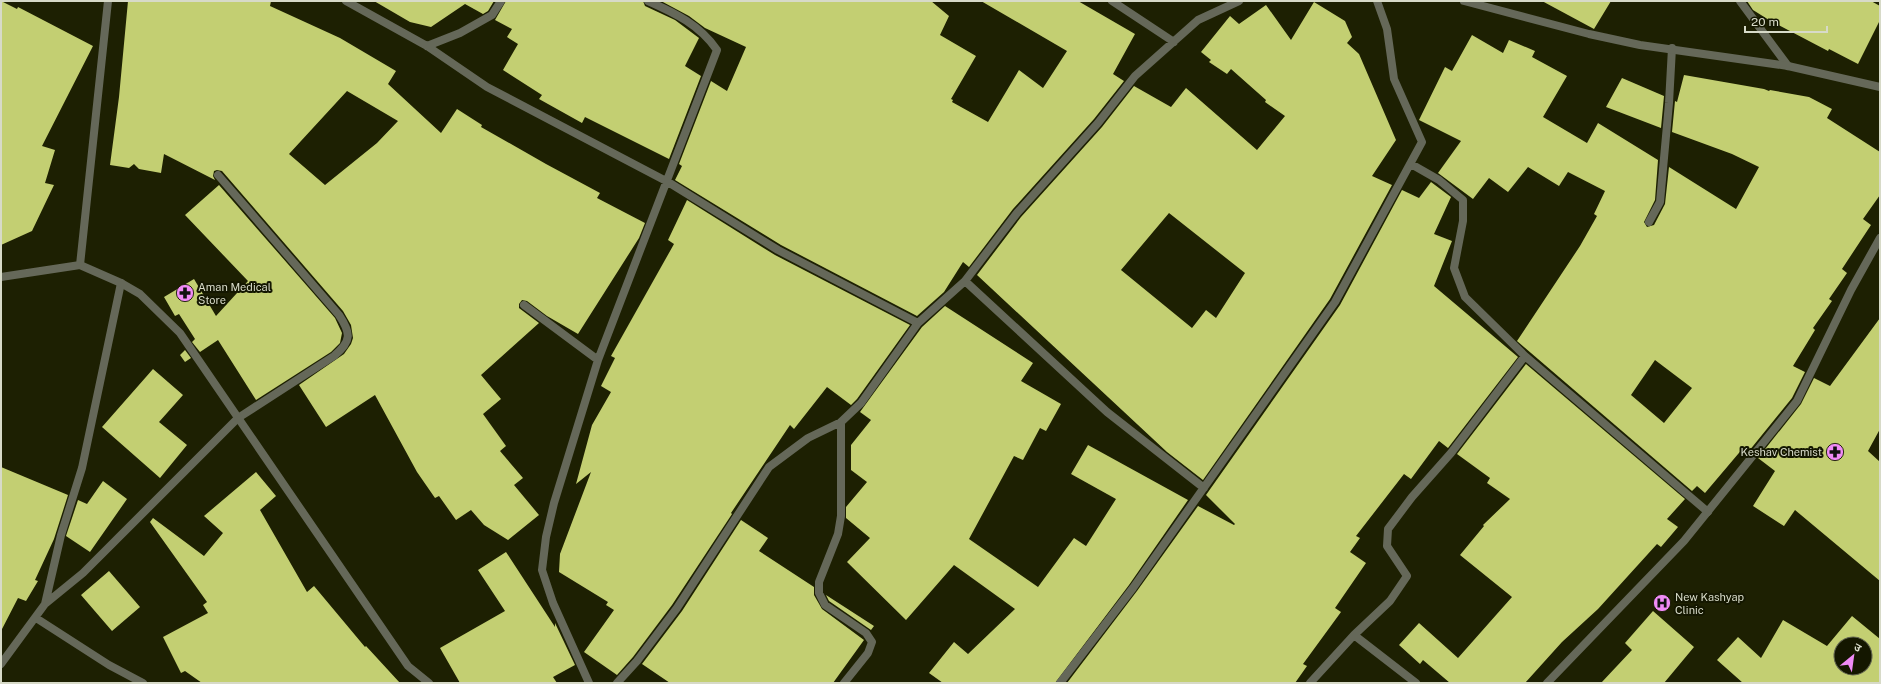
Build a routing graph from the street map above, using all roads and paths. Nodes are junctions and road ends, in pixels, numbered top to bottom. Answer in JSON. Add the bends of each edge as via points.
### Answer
{"nodes":[{"id":1,"x":108,"y":1,"type":"edge"},
{"id":2,"x":346,"y":1,"type":"edge"},
{"id":3,"x":501,"y":1,"type":"edge"},
{"id":4,"x":648,"y":1,"type":"edge"},
{"id":5,"x":1112,"y":1,"type":"edge"},
{"id":6,"x":1240,"y":1,"type":"edge"},
{"id":7,"x":1377,"y":1,"type":"edge"},
{"id":8,"x":1464,"y":1,"type":"edge"},
{"id":9,"x":1740,"y":1,"type":"edge"},
{"id":10,"x":1174,"y":42,"type":"junction"},
{"id":11,"x":427,"y":46,"type":"junction"},
{"id":12,"x":1672,"y":48,"type":"junction"},
{"id":13,"x":1788,"y":66,"type":"junction"},
{"id":14,"x":1880,"y":86,"type":"edge"},
{"id":15,"x":1411,"y":164,"type":"junction"},
{"id":16,"x":218,"y":175,"type":"dead end"},
{"id":17,"x":668,"y":182,"type":"junction"},
{"id":18,"x":1649,"y":222,"type":"dead end"},
{"id":19,"x":1880,"y":238,"type":"edge"},
{"id":20,"x":80,"y":265,"type":"junction"},
{"id":21,"x":1,"y":277,"type":"edge"},
{"id":22,"x":964,"y":281,"type":"junction"},
{"id":23,"x":120,"y":283,"type":"junction"},
{"id":24,"x":524,"y":305,"type":"dead end"},
{"id":25,"x":918,"y":323,"type":"junction"},
{"id":26,"x":1525,"y":356,"type":"junction"},
{"id":27,"x":598,"y":360,"type":"junction"},
{"id":28,"x":238,"y":418,"type":"junction"},
{"id":29,"x":841,"y":422,"type":"junction"},
{"id":30,"x":1204,"y":488,"type":"junction"},
{"id":31,"x":1708,"y":512,"type":"junction"},
{"id":32,"x":45,"y":604,"type":"junction"},
{"id":33,"x":36,"y":618,"type":"junction"},
{"id":34,"x":1354,"y":635,"type":"junction"},
{"id":35,"x":1,"y":664,"type":"edge"},
{"id":36,"x":143,"y":683,"type":"edge"},
{"id":37,"x":429,"y":683,"type":"edge"},
{"id":38,"x":589,"y":683,"type":"edge"},
{"id":39,"x":617,"y":683,"type":"edge"},
{"id":40,"x":844,"y":683,"type":"edge"},
{"id":41,"x":1060,"y":683,"type":"edge"},
{"id":42,"x":1310,"y":683,"type":"edge"},
{"id":43,"x":1416,"y":683,"type":"edge"},
{"id":44,"x":1547,"y":683,"type":"edge"}],
"edges":[{"from":1,"to":20,"type":"street"},
{"from":2,"to":11,"type":"street"},
{"from":3,"to":11,"type":"street","via":[[492,15]]},
{"from":4,"to":17,"type":"street","via":[[680,16],[709,39],[717,50]]},
{"from":5,"to":10,"type":"street"},
{"from":6,"to":10,"type":"street","via":[[1198,20]]},
{"from":7,"to":15,"type":"street","via":[[1387,29],[1394,79],[1422,142]]},
{"from":8,"to":12,"type":"street","via":[[1589,34],[1640,45]]},
{"from":9,"to":13,"type":"street"},
{"from":10,"to":22,"type":"street","via":[[1135,76],[1098,123],[1018,213]]},
{"from":11,"to":17,"type":"street","via":[[487,87]]},
{"from":12,"to":13,"type":"street"},
{"from":12,"to":18,"type":"street","via":[[1670,103],[1660,202]]},
{"from":13,"to":14,"type":"street"},
{"from":15,"to":26,"type":"street","via":[[1439,180],[1463,200],[1463,221],[1454,268],[1465,297]]},
{"from":15,"to":30,"type":"street","via":[[1334,302]]},
{"from":16,"to":28,"type":"street","via":[[348,328],[347,340],[334,356]]},
{"from":17,"to":25,"type":"street","via":[[778,250]]},
{"from":17,"to":27,"type":"street"},
{"from":19,"to":31,"type":"street","via":[[1851,290],[1797,400]]},
{"from":20,"to":21,"type":"street"},
{"from":20,"to":23,"type":"street"},
{"from":22,"to":25,"type":"street"},
{"from":22,"to":30,"type":"street","via":[[1107,412]]},
{"from":23,"to":28,"type":"street","via":[[140,294],[180,333]]},
{"from":23,"to":32,"type":"street","via":[[82,468],[61,535]]},
{"from":24,"to":27,"type":"street"},
{"from":25,"to":29,"type":"street","via":[[862,403]]},
{"from":26,"to":31,"type":"street"},
{"from":26,"to":34,"type":"street","via":[[1451,453],[1388,529],[1387,546],[1407,576],[1390,601]]},
{"from":27,"to":38,"type":"street","via":[[554,503],[542,570],[553,603]]},
{"from":28,"to":32,"type":"street","via":[[83,573]]},
{"from":28,"to":37,"type":"street","via":[[408,666]]},
{"from":29,"to":39,"type":"street","via":[[808,438],[769,467],[677,608]]},
{"from":29,"to":40,"type":"street","via":[[841,516],[838,534],[819,582],[819,594],[825,605],[866,633],[872,642],[868,653]]},
{"from":30,"to":41,"type":"street","via":[[1133,588]]},
{"from":31,"to":44,"type":"street","via":[[1684,541]]},
{"from":32,"to":33,"type":"street"},
{"from":33,"to":35,"type":"street"},
{"from":33,"to":36,"type":"street","via":[[109,665]]},
{"from":34,"to":42,"type":"street"},
{"from":34,"to":43,"type":"street"}]}
